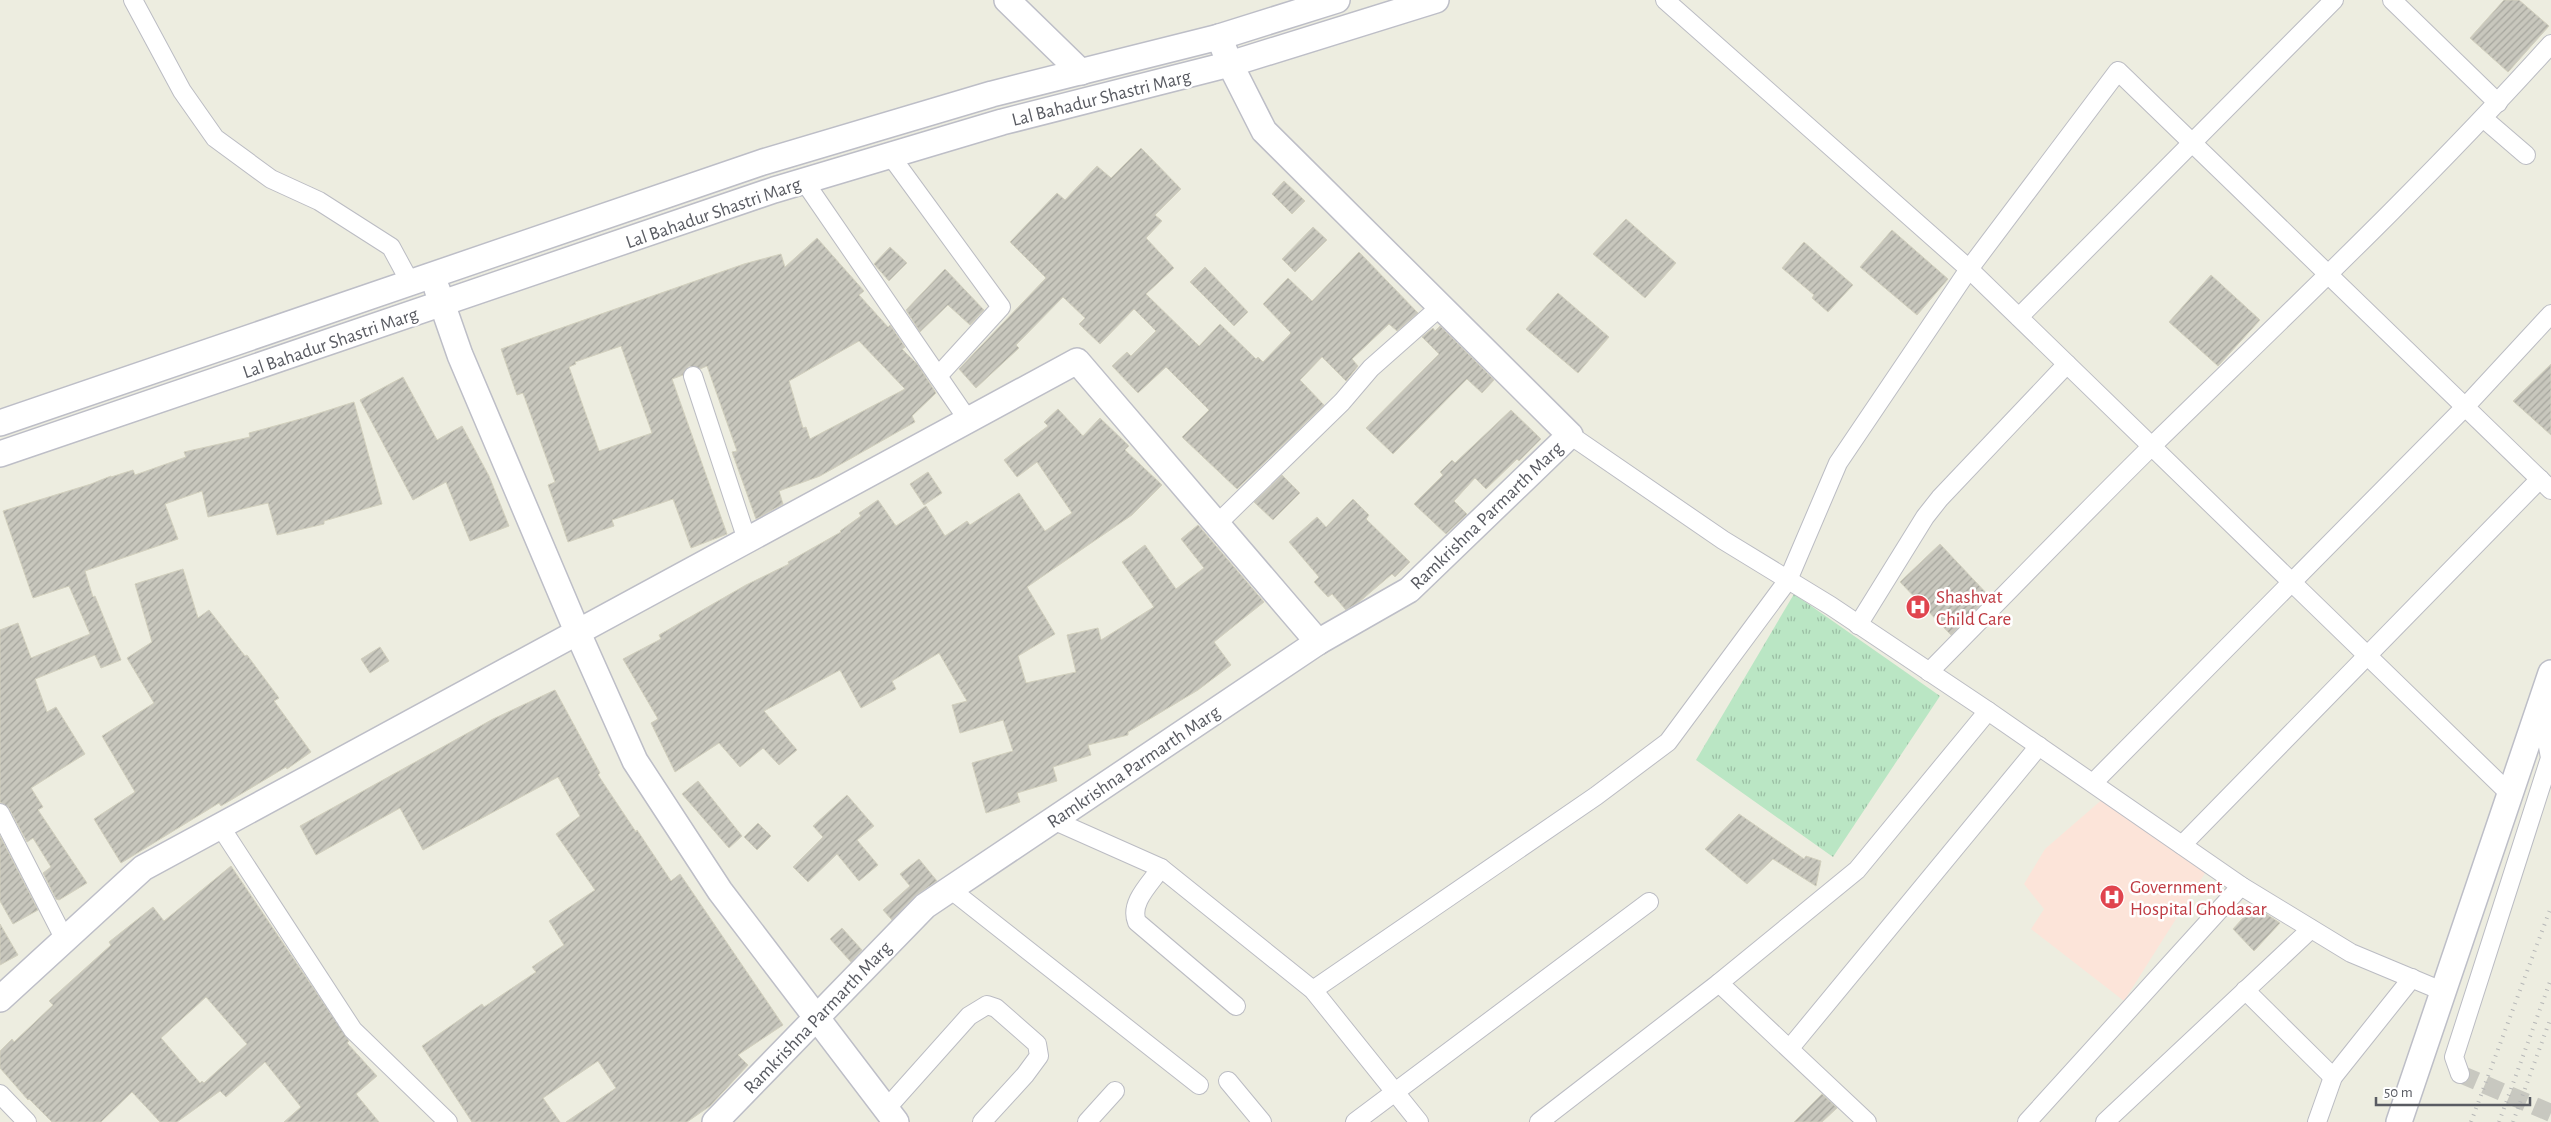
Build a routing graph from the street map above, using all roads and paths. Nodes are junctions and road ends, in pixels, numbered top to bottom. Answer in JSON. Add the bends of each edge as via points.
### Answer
{"nodes":[{"id":1,"x":133,"y":0,"type":"edge"},
{"id":2,"x":1007,"y":0,"type":"edge"},
{"id":3,"x":1337,"y":0,"type":"edge"},
{"id":4,"x":1436,"y":0,"type":"edge"},
{"id":5,"x":1665,"y":0,"type":"edge"},
{"id":6,"x":2334,"y":0,"type":"edge"},
{"id":7,"x":2392,"y":0,"type":"edge"},
{"id":8,"x":1220,"y":37,"type":"junction"},
{"id":9,"x":2551,"y":44,"type":"edge"},
{"id":10,"x":1230,"y":64,"type":"junction"},
{"id":11,"x":1080,"y":72,"type":"junction"},
{"id":12,"x":2498,"y":103,"type":"junction"},
{"id":13,"x":2483,"y":118,"type":"junction"},
{"id":14,"x":2192,"y":142,"type":"junction"},
{"id":15,"x":890,"y":155,"type":"junction"},
{"id":16,"x":2526,"y":155,"type":"dead end"},
{"id":17,"x":804,"y":181,"type":"junction"},
{"id":18,"x":1968,"y":269,"type":"junction"},
{"id":19,"x":2328,"y":275,"type":"junction"},
{"id":20,"x":421,"y":280,"type":"junction"},
{"id":21,"x":443,"y":304,"type":"junction"},
{"id":22,"x":1440,"y":307,"type":"junction"},
{"id":23,"x":2551,"y":314,"type":"edge"},
{"id":24,"x":2019,"y":317,"type":"junction"},
{"id":25,"x":2067,"y":364,"type":"junction"},
{"id":26,"x":692,"y":376,"type":"dead end"},
{"id":27,"x":938,"y":376,"type":"junction"},
{"id":28,"x":2465,"y":407,"type":"junction"},
{"id":29,"x":968,"y":420,"type":"junction"},
{"id":30,"x":0,"y":423,"type":"edge"},
{"id":31,"x":1570,"y":435,"type":"junction"},
{"id":32,"x":2152,"y":447,"type":"junction"},
{"id":33,"x":0,"y":454,"type":"edge"},
{"id":34,"x":2545,"y":485,"type":"edge"},
{"id":35,"x":1217,"y":524,"type":"junction"},
{"id":36,"x":747,"y":540,"type":"junction"},
{"id":37,"x":1788,"y":580,"type":"junction"},
{"id":38,"x":2291,"y":581,"type":"junction"},
{"id":39,"x":1858,"y":624,"type":"junction"},
{"id":40,"x":577,"y":631,"type":"junction"},
{"id":41,"x":1318,"y":642,"type":"junction"},
{"id":42,"x":2367,"y":655,"type":"junction"},
{"id":43,"x":1929,"y":672,"type":"junction"},
{"id":44,"x":2551,"y":673,"type":"edge"},
{"id":45,"x":2540,"y":703,"type":"junction"},
{"id":46,"x":1988,"y":711,"type":"junction"},
{"id":47,"x":2039,"y":746,"type":"junction"},
{"id":48,"x":2093,"y":784,"type":"junction"},
{"id":49,"x":2510,"y":794,"type":"junction"},
{"id":50,"x":0,"y":813,"type":"edge"},
{"id":51,"x":1053,"y":820,"type":"junction"},
{"id":52,"x":220,"y":826,"type":"junction"},
{"id":53,"x":2182,"y":845,"type":"junction"},
{"id":54,"x":1161,"y":868,"type":"junction"},
{"id":55,"x":2241,"y":886,"type":"junction"},
{"id":56,"x":950,"y":889,"type":"junction"},
{"id":57,"x":1649,"y":902,"type":"dead end"},
{"id":58,"x":2311,"y":929,"type":"junction"},
{"id":59,"x":65,"y":940,"type":"junction"},
{"id":60,"x":2412,"y":978,"type":"junction"},
{"id":61,"x":1719,"y":983,"type":"junction"},
{"id":62,"x":1313,"y":990,"type":"junction"},
{"id":63,"x":2245,"y":990,"type":"junction"},
{"id":64,"x":2442,"y":991,"type":"junction"},
{"id":65,"x":0,"y":999,"type":"edge"},
{"id":66,"x":1236,"y":1006,"type":"dead end"},
{"id":67,"x":816,"y":1019,"type":"junction"},
{"id":68,"x":1790,"y":1048,"type":"junction"},
{"id":69,"x":2460,"y":1074,"type":"dead end"},
{"id":70,"x":2333,"y":1077,"type":"junction"},
{"id":71,"x":1228,"y":1081,"type":"dead end"},
{"id":72,"x":1199,"y":1084,"type":"dead end"},
{"id":73,"x":1115,"y":1091,"type":"dead end"},
{"id":74,"x":1395,"y":1092,"type":"junction"},
{"id":75,"x":0,"y":1094,"type":"edge"},
{"id":76,"x":891,"y":1115,"type":"edge"},
{"id":77,"x":27,"y":1122,"type":"edge"},
{"id":78,"x":448,"y":1122,"type":"edge"},
{"id":79,"x":715,"y":1122,"type":"edge"},
{"id":80,"x":982,"y":1122,"type":"edge"},
{"id":81,"x":1087,"y":1122,"type":"edge"},
{"id":82,"x":1262,"y":1122,"type":"edge"},
{"id":83,"x":1355,"y":1122,"type":"edge"},
{"id":84,"x":1419,"y":1122,"type":"edge"},
{"id":85,"x":1538,"y":1122,"type":"edge"},
{"id":86,"x":1867,"y":1122,"type":"edge"},
{"id":87,"x":2027,"y":1122,"type":"edge"},
{"id":88,"x":2105,"y":1122,"type":"edge"},
{"id":89,"x":2316,"y":1122,"type":"edge"},
{"id":90,"x":2399,"y":1122,"type":"edge"}],
"edges":[{"from":1,"to":20,"type":"street","via":[[182,91],[215,138],[271,179],[319,201],[391,247]]},
{"from":2,"to":11,"type":"street"},
{"from":3,"to":8,"type":"street","name":"Lal Bahadur Shastri Marg"},
{"from":4,"to":10,"type":"street","name":"Lal Bahadur Shastri Marg"},
{"from":5,"to":18,"type":"street"},
{"from":6,"to":14,"type":"street"},
{"from":7,"to":12,"type":"street"},
{"from":8,"to":10,"type":"street"},
{"from":8,"to":11,"type":"street","name":"Lal Bahadur Shastri Marg"},
{"from":9,"to":12,"type":"street"},
{"from":10,"to":15,"type":"street","name":"Lal Bahadur Shastri Marg","via":[[1002,122]]},
{"from":10,"to":22,"type":"street","via":[[1264,131]]},
{"from":11,"to":20,"type":"street","name":"Lal Bahadur Shastri Marg","via":[[992,94],[763,162]]},
{"from":12,"to":13,"type":"street"},
{"from":13,"to":16,"type":"street"},
{"from":13,"to":19,"type":"street"},
{"from":14,"to":18,"type":"street","via":[[2118,71]]},
{"from":14,"to":19,"type":"street"},
{"from":14,"to":24,"type":"street"},
{"from":15,"to":17,"type":"street","name":"Lal Bahadur Shastri Marg"},
{"from":15,"to":27,"type":"street","via":[[1001,307]]},
{"from":17,"to":21,"type":"street","name":"Lal Bahadur Shastri Marg"},
{"from":17,"to":27,"type":"street"},
{"from":18,"to":24,"type":"street"},
{"from":18,"to":37,"type":"street","via":[[1838,464]]},
{"from":19,"to":28,"type":"street"},
{"from":19,"to":32,"type":"street"},
{"from":20,"to":21,"type":"street"},
{"from":20,"to":30,"type":"street","name":"Lal Bahadur Shastri Marg"},
{"from":21,"to":33,"type":"street","name":"Lal Bahadur Shastri Marg"},
{"from":21,"to":40,"type":"street","via":[[460,355]]},
{"from":22,"to":31,"type":"street"},
{"from":22,"to":35,"type":"street","via":[[1371,368],[1342,402]]},
{"from":23,"to":28,"type":"street"},
{"from":24,"to":25,"type":"street"},
{"from":25,"to":32,"type":"street"},
{"from":25,"to":39,"type":"street","via":[[1940,498]]},
{"from":26,"to":36,"type":"street"},
{"from":27,"to":29,"type":"street"},
{"from":28,"to":34,"type":"street"},
{"from":28,"to":38,"type":"street"},
{"from":29,"to":35,"type":"street","via":[[1077,362]]},
{"from":29,"to":36,"type":"street"},
{"from":31,"to":37,"type":"street","via":[[1723,540]]},
{"from":31,"to":41,"type":"street","name":"Ramkrishna Parmarth Marg","via":[[1409,590]]},
{"from":32,"to":38,"type":"street"},
{"from":32,"to":43,"type":"street"},
{"from":34,"to":42,"type":"street"},
{"from":35,"to":41,"type":"street"},
{"from":36,"to":40,"type":"street"},
{"from":37,"to":39,"type":"street"},
{"from":37,"to":62,"type":"street","via":[[1668,742],[1596,796]]},
{"from":38,"to":42,"type":"street"},
{"from":38,"to":48,"type":"street"},
{"from":39,"to":43,"type":"street"},
{"from":40,"to":52,"type":"street"},
{"from":40,"to":67,"type":"street","via":[[635,761],[720,891]]},
{"from":41,"to":51,"type":"street","name":"Ramkrishna Parmarth Marg"},
{"from":42,"to":49,"type":"street"},
{"from":42,"to":53,"type":"street"},
{"from":43,"to":46,"type":"street"},
{"from":44,"to":45,"type":"street"},
{"from":45,"to":49,"type":"street"},
{"from":45,"to":69,"type":"street","via":[[2550,758],[2454,1057]]},
{"from":46,"to":47,"type":"street"},
{"from":46,"to":61,"type":"street","via":[[1857,870]]},
{"from":47,"to":48,"type":"street"},
{"from":47,"to":68,"type":"street"},
{"from":48,"to":53,"type":"street"},
{"from":49,"to":64,"type":"street"},
{"from":50,"to":59,"type":"street"},
{"from":51,"to":54,"type":"street"},
{"from":51,"to":56,"type":"street","name":"Ramkrishna Parmarth Marg"},
{"from":52,"to":59,"type":"street","via":[[143,868]]},
{"from":52,"to":78,"type":"street","via":[[353,1030]]},
{"from":53,"to":55,"type":"street"},
{"from":54,"to":62,"type":"street"},
{"from":54,"to":66,"type":"street","via":[[1135,906],[1137,922]]},
{"from":55,"to":58,"type":"street"},
{"from":55,"to":87,"type":"street"},
{"from":56,"to":67,"type":"street","name":"Ramkrishna Parmarth Marg","via":[[925,906]]},
{"from":56,"to":72,"type":"street"},
{"from":57,"to":74,"type":"street"},
{"from":58,"to":60,"type":"street","via":[[2351,953]]},
{"from":58,"to":63,"type":"street"},
{"from":59,"to":65,"type":"street"},
{"from":60,"to":64,"type":"street"},
{"from":60,"to":70,"type":"street"},
{"from":61,"to":68,"type":"street"},
{"from":61,"to":85,"type":"street"},
{"from":62,"to":74,"type":"street"},
{"from":63,"to":70,"type":"street"},
{"from":63,"to":88,"type":"street"},
{"from":64,"to":90,"type":"street"},
{"from":67,"to":76,"type":"street"},
{"from":67,"to":79,"type":"street","name":"Ramkrishna Parmarth Marg"},
{"from":68,"to":86,"type":"street"},
{"from":70,"to":89,"type":"street"},
{"from":71,"to":82,"type":"street"},
{"from":73,"to":81,"type":"street"},
{"from":74,"to":83,"type":"street"},
{"from":74,"to":84,"type":"street"},
{"from":75,"to":77,"type":"street"},
{"from":76,"to":80,"type":"street","via":[[969,1016],[988,1005],[996,1008],[1037,1044],[1039,1056]]}]}
